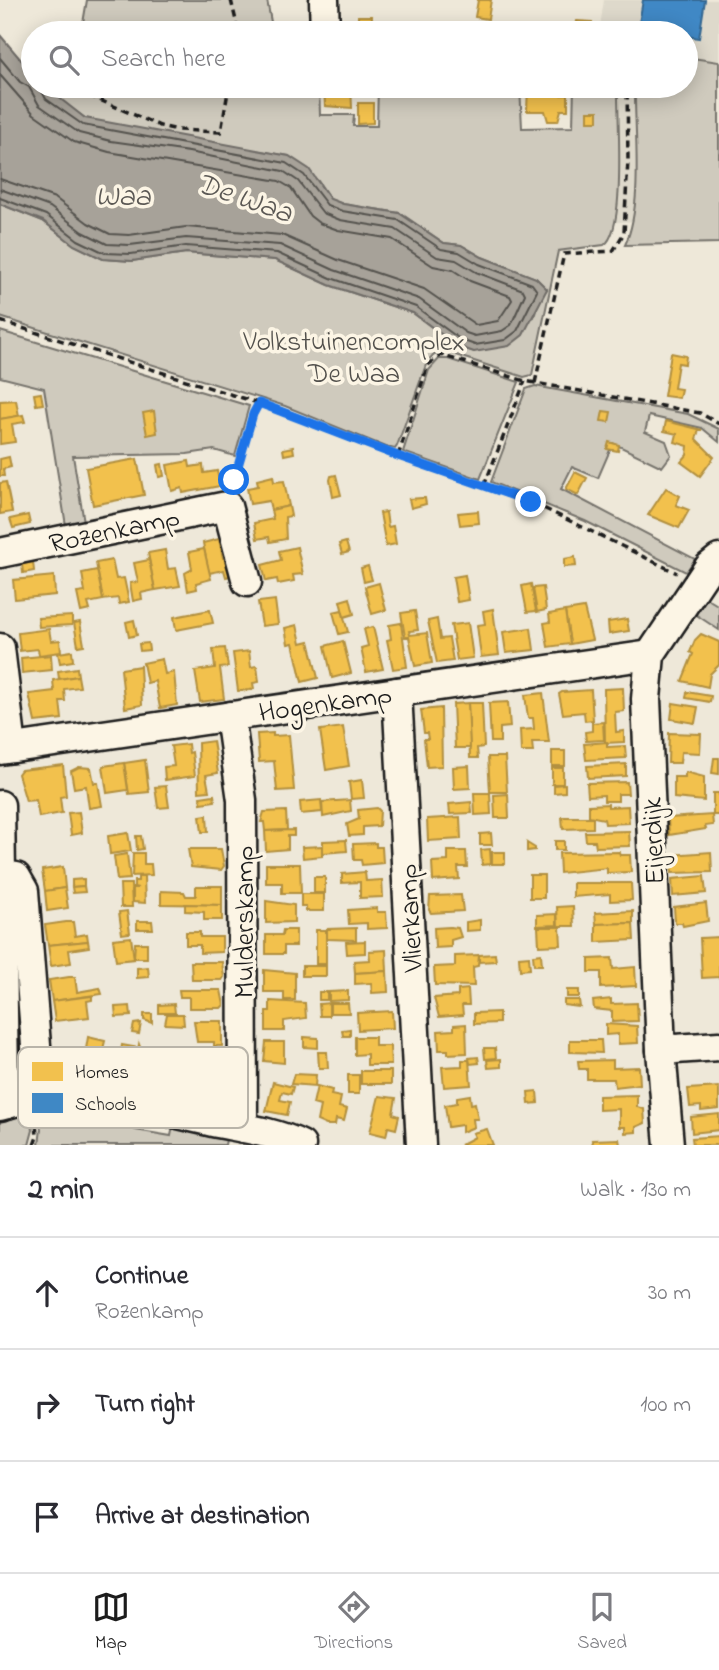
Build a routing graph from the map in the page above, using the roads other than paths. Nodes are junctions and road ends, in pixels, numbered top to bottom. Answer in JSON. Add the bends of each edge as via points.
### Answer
{"nodes":[{"id":1,"x":324,"y":0,"type":"edge"},
{"id":2,"x":325,"y":21,"type":"edge"},
{"id":3,"x":0,"y":553,"type":"edge"},
{"id":4,"x":719,"y":559,"type":"edge"},
{"id":5,"x":247,"y":582,"type":"dead end"},
{"id":6,"x":0,"y":648,"type":"edge"},
{"id":7,"x":650,"y":655,"type":"junction"},
{"id":8,"x":397,"y":692,"type":"junction"},
{"id":9,"x":230,"y":716,"type":"junction"},
{"id":10,"x":6,"y":749,"type":"edge"},
{"id":11,"x":0,"y":805,"type":"edge"},
{"id":12,"x":1,"y":874,"type":"edge"},
{"id":13,"x":719,"y":1046,"type":"edge"},
{"id":14,"x":36,"y":1047,"type":"edge"},
{"id":15,"x":243,"y":1047,"type":"edge"},
{"id":16,"x":661,"y":1050,"type":"junction"},
{"id":17,"x":3,"y":1105,"type":"edge"},
{"id":18,"x":243,"y":1128,"type":"edge"},
{"id":19,"x":284,"y":1142,"type":"edge"},
{"id":20,"x":421,"y":1145,"type":"edge"},
{"id":21,"x":669,"y":1145,"type":"edge"}],
"edges":[{"from":1,"to":2,"type":"street"},
{"from":3,"to":5,"type":"street","name":"Rozenkamp","via":[[227,506]]},
{"from":4,"to":7,"type":"street","name":"Eijerdijk"},
{"from":6,"to":10,"type":"street"},
{"from":7,"to":8,"type":"street","name":"Hogenkamp"},
{"from":7,"to":16,"type":"street","name":"Eijerdijk","via":[[646,699]]},
{"from":8,"to":9,"type":"street","name":"Hogenkamp"},
{"from":8,"to":20,"type":"street","name":"Vlierkamp"},
{"from":9,"to":10,"type":"street","name":"Hogenkamp"},
{"from":9,"to":15,"type":"street","name":"Mulderskamp","via":[[242,800]]},
{"from":11,"to":12,"type":"street"},
{"from":12,"to":14,"type":"street","via":[[16,877],[24,891]]},
{"from":12,"to":17,"type":"street"},
{"from":13,"to":16,"type":"street"},
{"from":16,"to":21,"type":"street","name":"Eijerdijk"},
{"from":18,"to":19,"type":"street"}]}
